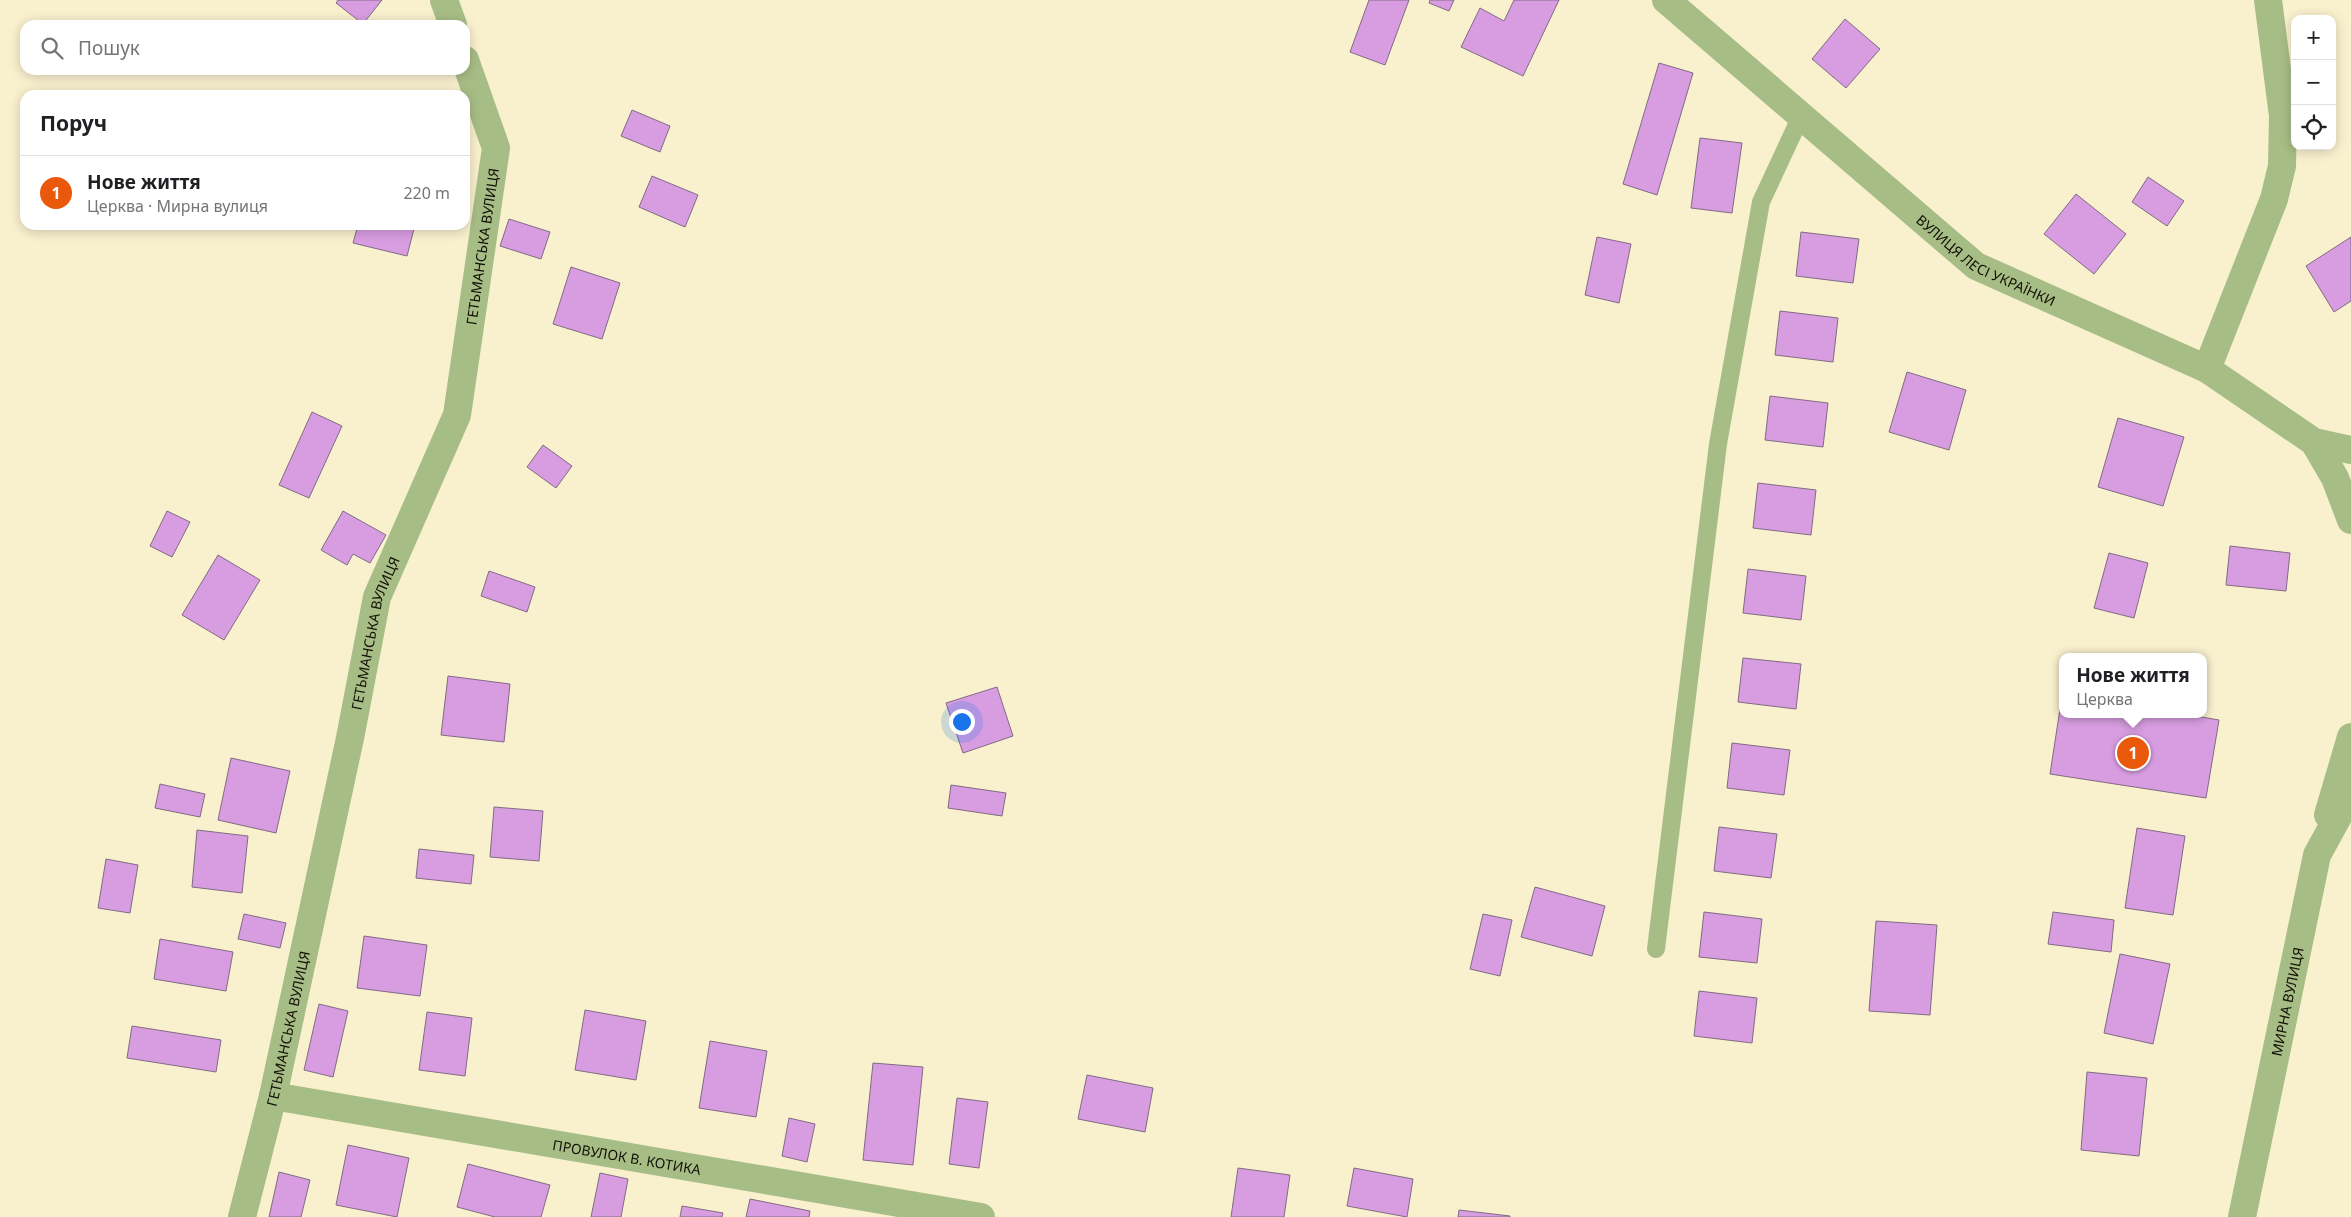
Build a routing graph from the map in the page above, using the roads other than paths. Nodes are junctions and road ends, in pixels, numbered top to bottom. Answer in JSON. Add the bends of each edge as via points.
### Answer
{"nodes":[{"id":1,"x":444,"y":0,"type":"edge"},
{"id":2,"x":1666,"y":0,"type":"edge"},
{"id":3,"x":2268,"y":0,"type":"edge"},
{"id":4,"x":451,"y":20,"type":"edge"},
{"id":5,"x":470,"y":74,"type":"edge"},
{"id":6,"x":1801,"y":116,"type":"junction"},
{"id":7,"x":2208,"y":369,"type":"junction"},
{"id":8,"x":2314,"y":442,"type":"junction"},
{"id":9,"x":2351,"y":450,"type":"edge"},
{"id":10,"x":2351,"y":520,"type":"edge"},
{"id":11,"x":2351,"y":737,"type":"edge"},
{"id":12,"x":2351,"y":793,"type":"edge"},
{"id":13,"x":2317,"y":855,"type":"junction"},
{"id":14,"x":1656,"y":949,"type":"dead end"},
{"id":15,"x":273,"y":1096,"type":"junction"},
{"id":16,"x":242,"y":1217,"type":"edge"},
{"id":17,"x":981,"y":1217,"type":"edge"},
{"id":18,"x":2242,"y":1217,"type":"edge"}],
"edges":[{"from":1,"to":4,"type":"street"},
{"from":2,"to":6,"type":"street","name":"ВУЛИЦЯ ЛЕСІ УКРАЇНКИ"},
{"from":3,"to":7,"type":"street","via":[[2283,116],[2282,166],[2274,199]]},
{"from":5,"to":15,"type":"street","name":"ГЕТЬМАНСЬКА ВУЛИЦЯ","via":[[496,148],[458,415],[377,597]]},
{"from":6,"to":7,"type":"street","name":"ВУЛИЦЯ ЛЕСІ УКРАЇНКИ","via":[[1976,266]]},
{"from":6,"to":14,"type":"lane","via":[[1761,202],[1718,444]]},
{"from":7,"to":8,"type":"street","name":"ВУЛИЦЯ ЛЕСІ УКРАЇНКИ"},
{"from":8,"to":9,"type":"street","name":"ВУЛИЦЯ ЛЕСІ УКРАЇНКИ"},
{"from":8,"to":10,"type":"street","via":[[2335,478]]},
{"from":11,"to":13,"type":"street"},
{"from":12,"to":13,"type":"street","name":"МИРНА ВУЛИЦЯ"},
{"from":13,"to":18,"type":"street","name":"МИРНА ВУЛИЦЯ"},
{"from":15,"to":16,"type":"street","name":"ГЕТЬМАНСЬКА ВУЛИЦЯ"},
{"from":15,"to":17,"type":"street","name":"ПРОВУЛОК В. КОТИКА"}]}
